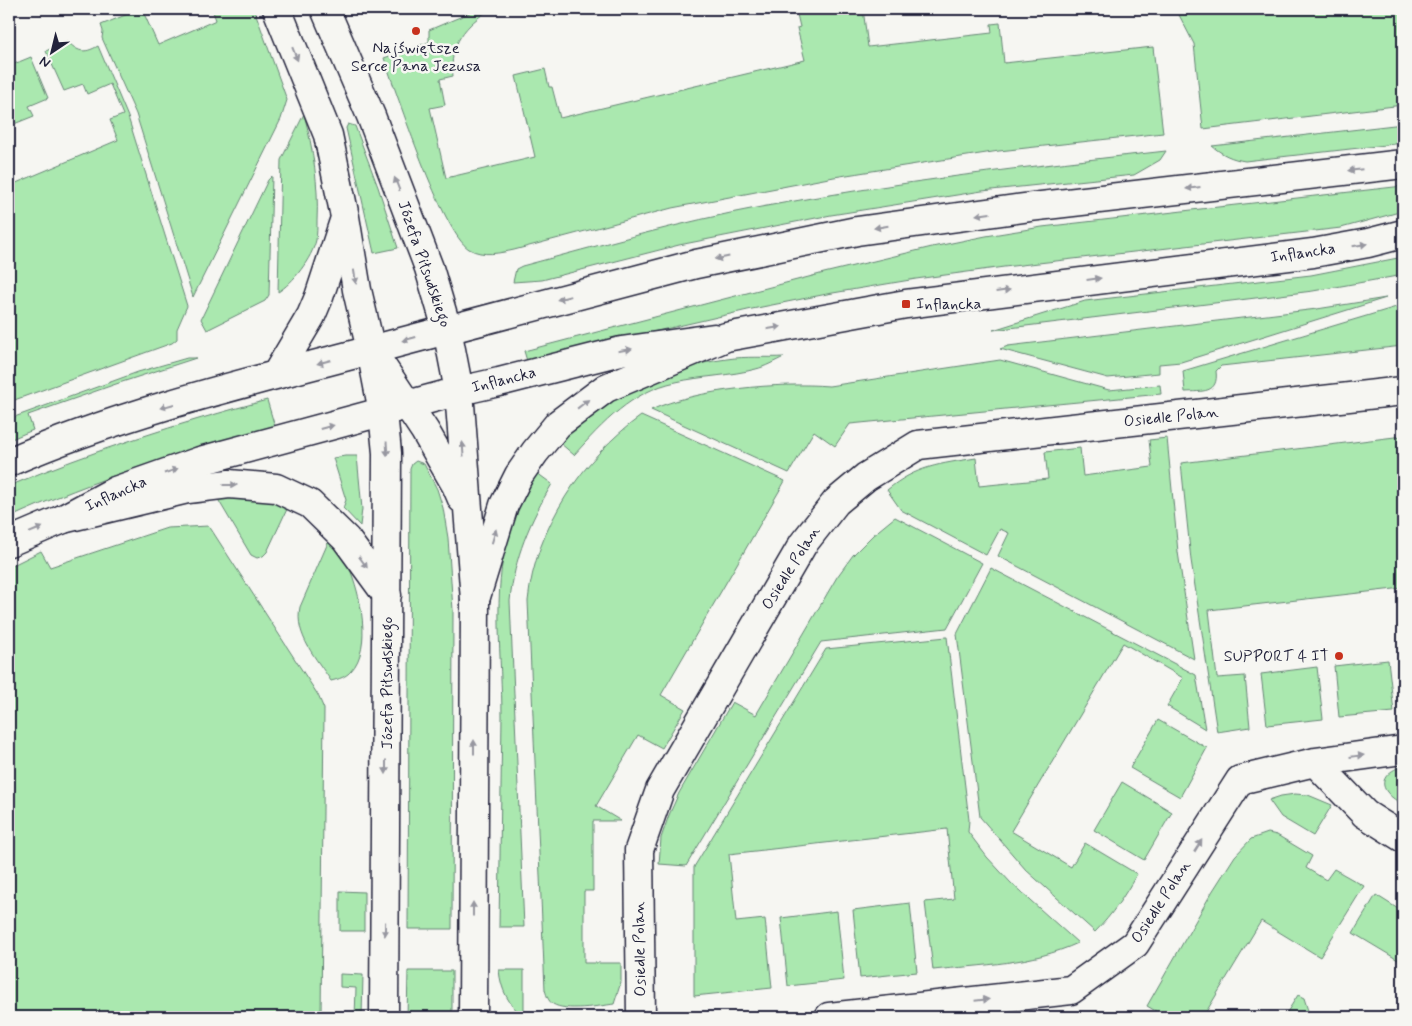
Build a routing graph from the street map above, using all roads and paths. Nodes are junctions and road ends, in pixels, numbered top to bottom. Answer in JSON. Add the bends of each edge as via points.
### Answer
{"nodes":[{"id":1,"x":277,"y":9,"type":"edge"},
{"id":2,"x":325,"y":9,"type":"edge"},
{"id":3,"x":1403,"y":164,"type":"edge"},
{"id":4,"x":345,"y":217,"type":"junction"},
{"id":5,"x":1403,"y":234,"type":"edge"},
{"id":6,"x":447,"y":329,"type":"junction"},
{"id":7,"x":726,"y":337,"type":"junction"},
{"id":8,"x":371,"y":350,"type":"junction"},
{"id":9,"x":276,"y":375,"type":"junction"},
{"id":10,"x":459,"y":391,"type":"junction"},
{"id":11,"x":1403,"y":391,"type":"edge"},
{"id":12,"x":396,"y":408,"type":"junction"},
{"id":13,"x":9,"y":462,"type":"edge"},
{"id":14,"x":63,"y":519,"type":"junction"},
{"id":15,"x":470,"y":532,"type":"junction"},
{"id":16,"x":9,"y":542,"type":"edge"},
{"id":17,"x":387,"y":596,"type":"junction"},
{"id":18,"x":475,"y":600,"type":"junction"},
{"id":19,"x":1403,"y":750,"type":"edge"},
{"id":20,"x":1315,"y":762,"type":"junction"},
{"id":21,"x":1403,"y":838,"type":"edge"},
{"id":22,"x":473,"y":1006,"type":"edge"},
{"id":23,"x":384,"y":1017,"type":"edge"},
{"id":24,"x":489,"y":1017,"type":"edge"},
{"id":25,"x":641,"y":1017,"type":"edge"},
{"id":26,"x":829,"y":1017,"type":"edge"}],
"edges":[{"from":1,"to":4,"type":"street","name":"Józefa Piłsudskiego","one_way":true,"via":[[328,134]]},
{"from":6,"to":2,"type":"street","name":"Józefa Piłsudskiego","one_way":true,"via":[[429,268],[371,116]]},
{"from":3,"to":6,"type":"street","one_way":true,"via":[[857,231],[696,264]]},
{"from":4,"to":8,"type":"street","name":"Józefa Piłsudskiego","one_way":true},
{"from":4,"to":9,"type":"street","name":"Józefa Piłsudskiego","via":[[320,296]]},
{"from":7,"to":5,"type":"street","name":"Inflancka","one_way":true,"via":[[906,304],[1312,252]]},
{"from":6,"to":8,"type":"street","one_way":true},
{"from":6,"to":10,"type":"street","name":"Józefa Piłsudskiego"},
{"from":10,"to":7,"type":"street","name":"Inflancka","one_way":true,"via":[[621,350]]},
{"from":18,"to":7,"type":"street","one_way":true,"via":[[504,505],[534,452],[558,424],[606,388]]},
{"from":8,"to":9,"type":"street","one_way":true},
{"from":8,"to":12,"type":"street","name":"Józefa Piłsudskiego"},
{"from":9,"to":13,"type":"street","one_way":true,"via":[[128,418]]},
{"from":10,"to":12,"type":"street","name":"Inflancka"},
{"from":15,"to":10,"type":"street","name":"Józefa Piłsudskiego","one_way":true},
{"from":11,"to":25,"type":"street","name":"Osiedle Polan","via":[[918,444],[866,477],[836,502],[803,544],[660,790],[639,850]]},
{"from":14,"to":12,"type":"street","name":"Inflancka","one_way":true,"via":[[115,491],[200,461]]},
{"from":12,"to":15,"type":"street","name":"Józefa Piłsudskiego","via":[[456,485]]},
{"from":12,"to":17,"type":"street","name":"Józefa Piłsudskiego","one_way":true,"via":[[387,453]]},
{"from":16,"to":14,"type":"street","name":"Inflancka","one_way":true},
{"from":14,"to":17,"type":"street","one_way":true,"via":[[188,489],[230,484],[276,488],[310,504],[346,539]]},
{"from":15,"to":18,"type":"street","name":"Józefa Piłsudskiego"},
{"from":17,"to":23,"type":"street","name":"Józefa Piłsudskiego","one_way":true},
{"from":22,"to":18,"type":"street","name":"Józefa Piłsudskiego","one_way":true},
{"from":20,"to":19,"type":"street","name":"Osiedle Polan","one_way":true},
{"from":20,"to":21,"type":"street","via":[[1365,814]]},
{"from":26,"to":20,"type":"street","name":"Osiedle Polan","one_way":true,"via":[[1071,990],[1135,944],[1240,780]]},
{"from":22,"to":24,"type":"street","via":[[477,1004]]}]}
